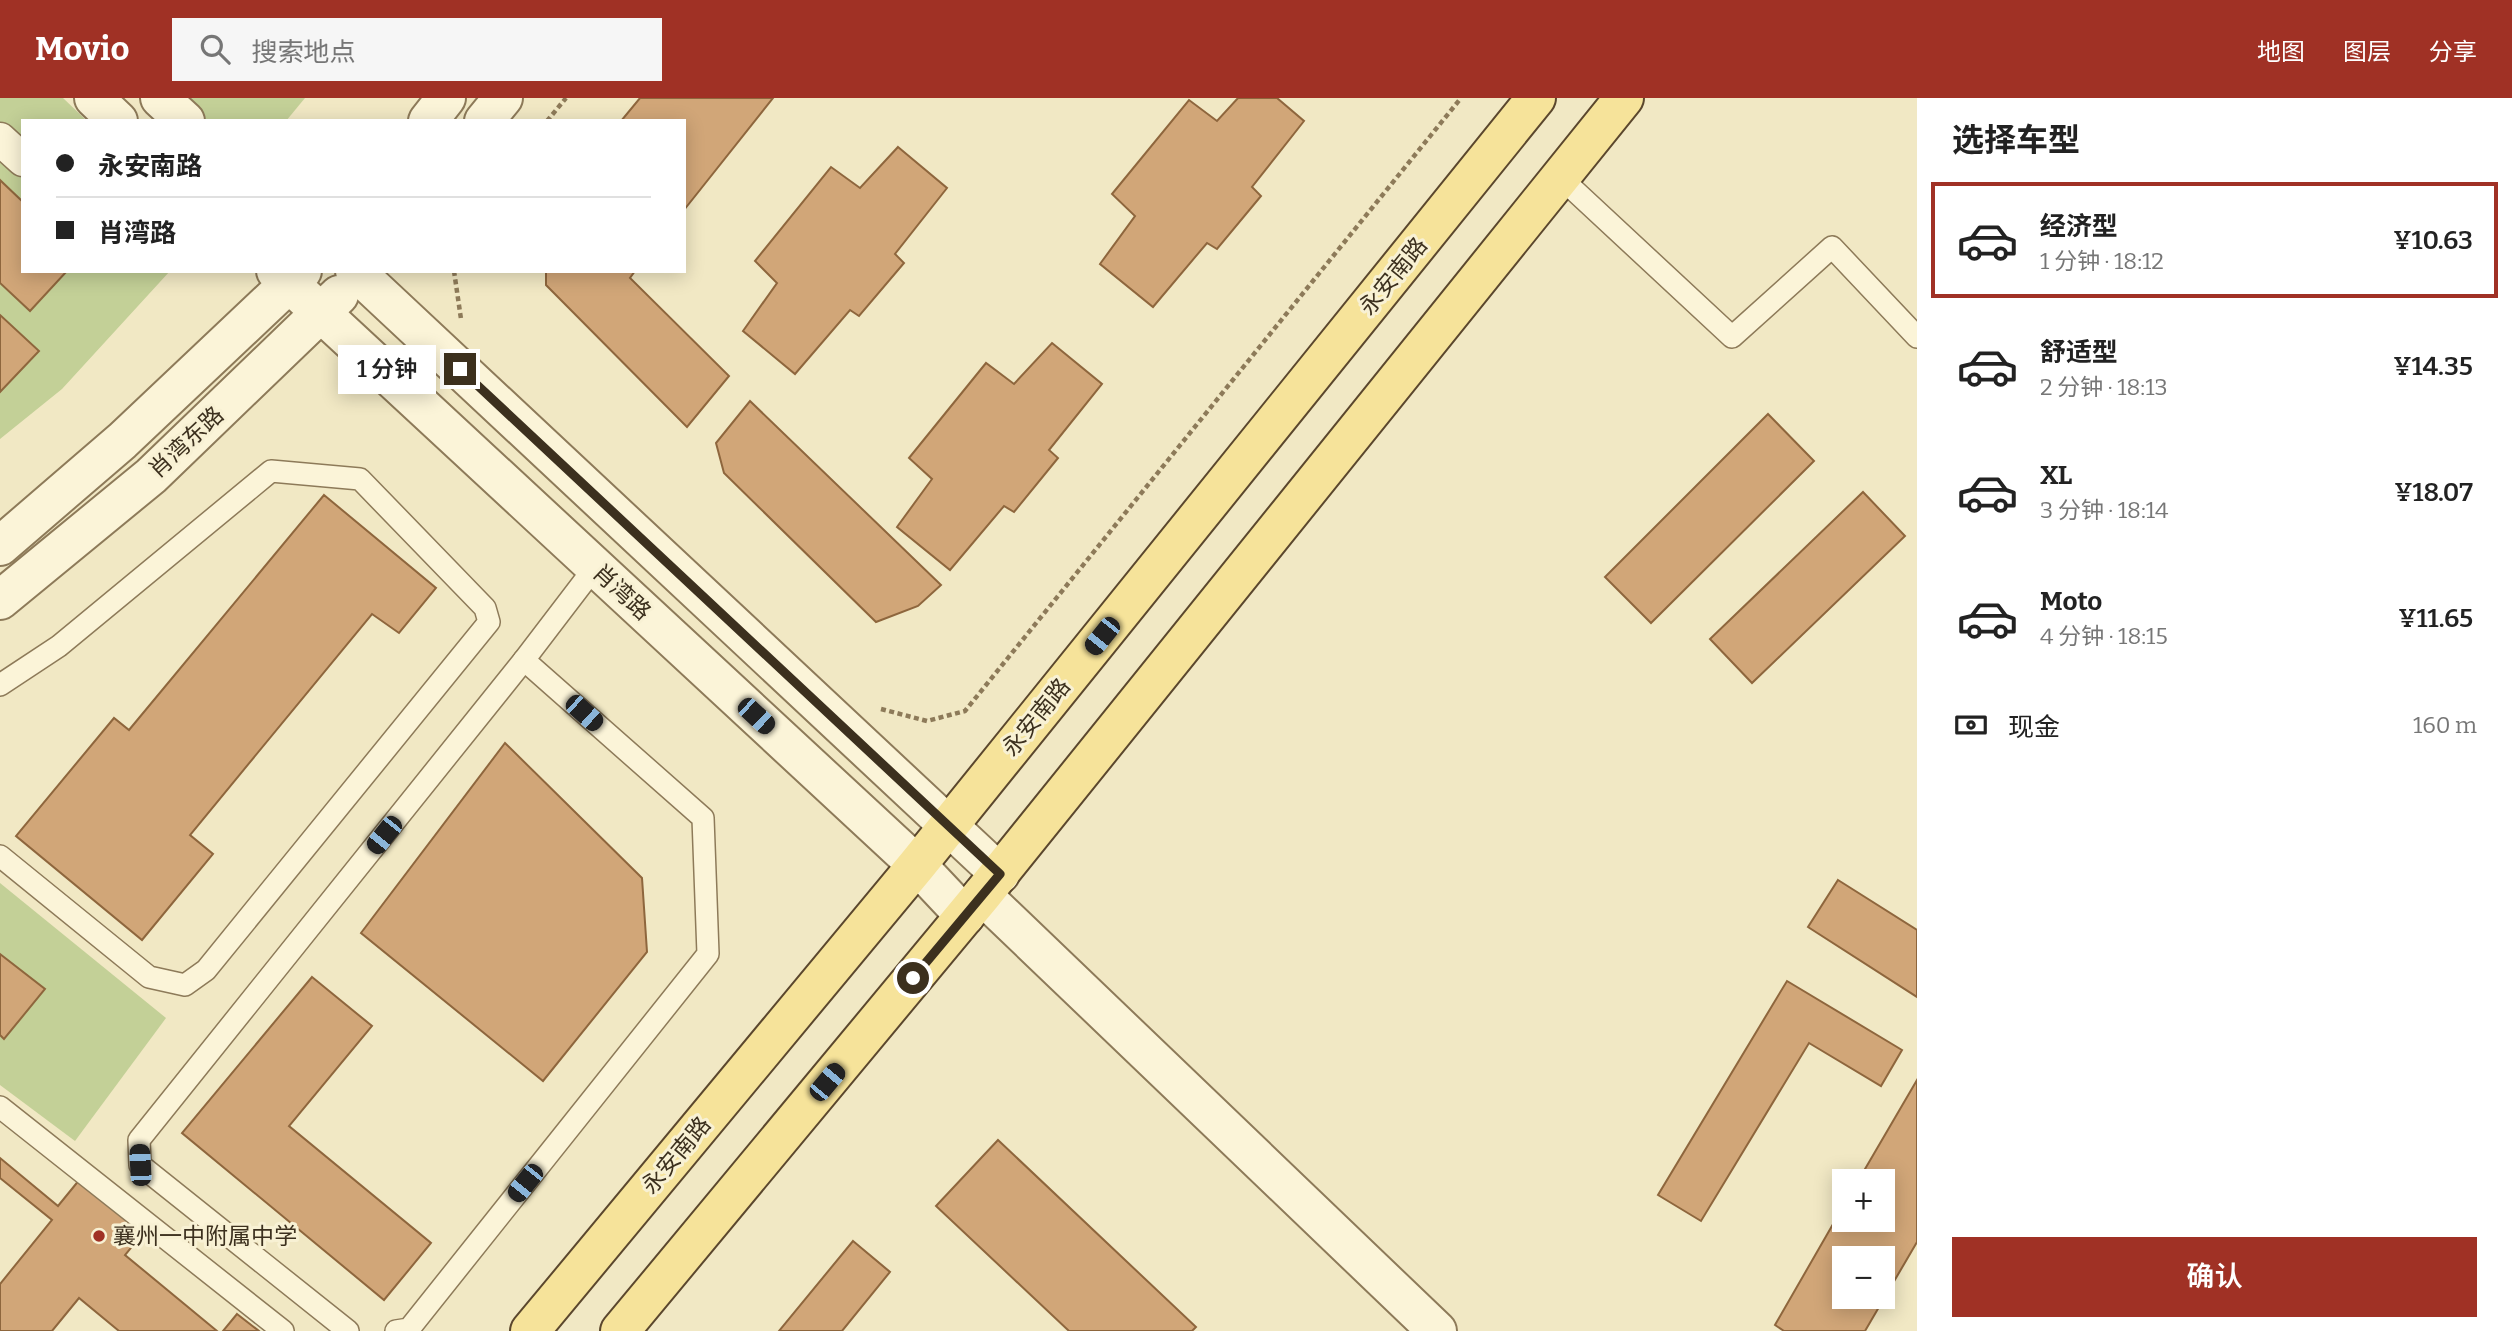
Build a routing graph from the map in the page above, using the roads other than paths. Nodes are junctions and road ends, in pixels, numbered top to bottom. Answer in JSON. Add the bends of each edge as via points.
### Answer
{"nodes":[{"id":1,"x":94,"y":98,"type":"edge"},
{"id":2,"x":160,"y":98,"type":"edge"},
{"id":3,"x":446,"y":98,"type":"edge"},
{"id":4,"x":503,"y":98,"type":"edge"},
{"id":5,"x":1536,"y":98,"type":"edge"},
{"id":6,"x":1624,"y":98,"type":"edge"},
{"id":7,"x":116,"y":119,"type":"edge"},
{"id":8,"x":183,"y":119,"type":"edge"},
{"id":9,"x":430,"y":119,"type":"edge"},
{"id":10,"x":486,"y":119,"type":"edge"},
{"id":11,"x":0,"y":139,"type":"edge"},
{"id":12,"x":21,"y":158,"type":"edge"},
{"id":13,"x":1561,"y":178,"type":"junction"},
{"id":14,"x":357,"y":273,"type":"edge"},
{"id":15,"x":359,"y":273,"type":"edge"},
{"id":16,"x":289,"y":276,"type":"edge"},
{"id":17,"x":321,"y":314,"type":"junction"},
{"id":18,"x":1917,"y":337,"type":"edge"},
{"id":19,"x":0,"y":546,"type":"edge"},
{"id":20,"x":595,"y":567,"type":"junction"},
{"id":21,"x":0,"y":600,"type":"edge"},
{"id":22,"x":524,"y":660,"type":"junction"},
{"id":23,"x":0,"y":685,"type":"edge"},
{"id":24,"x":948,"y":826,"type":"junction"},
{"id":25,"x":0,"y":856,"type":"edge"},
{"id":26,"x":917,"y":865,"type":"junction"},
{"id":27,"x":982,"y":895,"type":"junction"},
{"id":28,"x":0,"y":1107,"type":"edge"},
{"id":29,"x":283,"y":1331,"type":"edge"},
{"id":30,"x":348,"y":1331,"type":"edge"},
{"id":31,"x":396,"y":1331,"type":"edge"},
{"id":32,"x":530,"y":1331,"type":"edge"},
{"id":33,"x":620,"y":1331,"type":"edge"},
{"id":34,"x":1437,"y":1331,"type":"edge"}],
"edges":[{"from":1,"to":7,"type":"street"},
{"from":2,"to":8,"type":"street"},
{"from":3,"to":9,"type":"street"},
{"from":4,"to":10,"type":"street"},
{"from":5,"to":24,"type":"main road","name":"永安南路"},
{"from":6,"to":13,"type":"main road"},
{"from":11,"to":12,"type":"street"},
{"from":13,"to":18,"type":"lane","via":[[1732,337],[1832,247]]},
{"from":13,"to":27,"type":"main road"},
{"from":14,"to":17,"type":"street","name":"肖湾东路"},
{"from":15,"to":24,"type":"street"},
{"from":16,"to":17,"type":"street","name":"肖湾路"},
{"from":16,"to":19,"type":"street","name":"肖湾东路","via":[[122,441]]},
{"from":17,"to":20,"type":"street","name":"肖湾路"},
{"from":17,"to":21,"type":"street","name":"肖湾东路","via":[[151,476]]},
{"from":20,"to":22,"type":"lane"},
{"from":20,"to":26,"type":"street","name":"肖湾路"},
{"from":22,"to":30,"type":"lane","via":[[139,1140],[140,1165]]},
{"from":22,"to":31,"type":"lane","via":[[703,818],[708,954],[409,1329]]},
{"from":23,"to":25,"type":"lane","via":[[59,646],[271,471],[360,479],[485,608],[489,622],[206,970],[185,985],[149,977]]},
{"from":24,"to":26,"type":"main road","name":"永安南路"},
{"from":24,"to":27,"type":"street"},
{"from":26,"to":27,"type":"street","name":"肖湾路"},
{"from":26,"to":32,"type":"main road","name":"永安南路"},
{"from":27,"to":33,"type":"main road"},
{"from":27,"to":34,"type":"street"},
{"from":28,"to":29,"type":"lane"}]}
